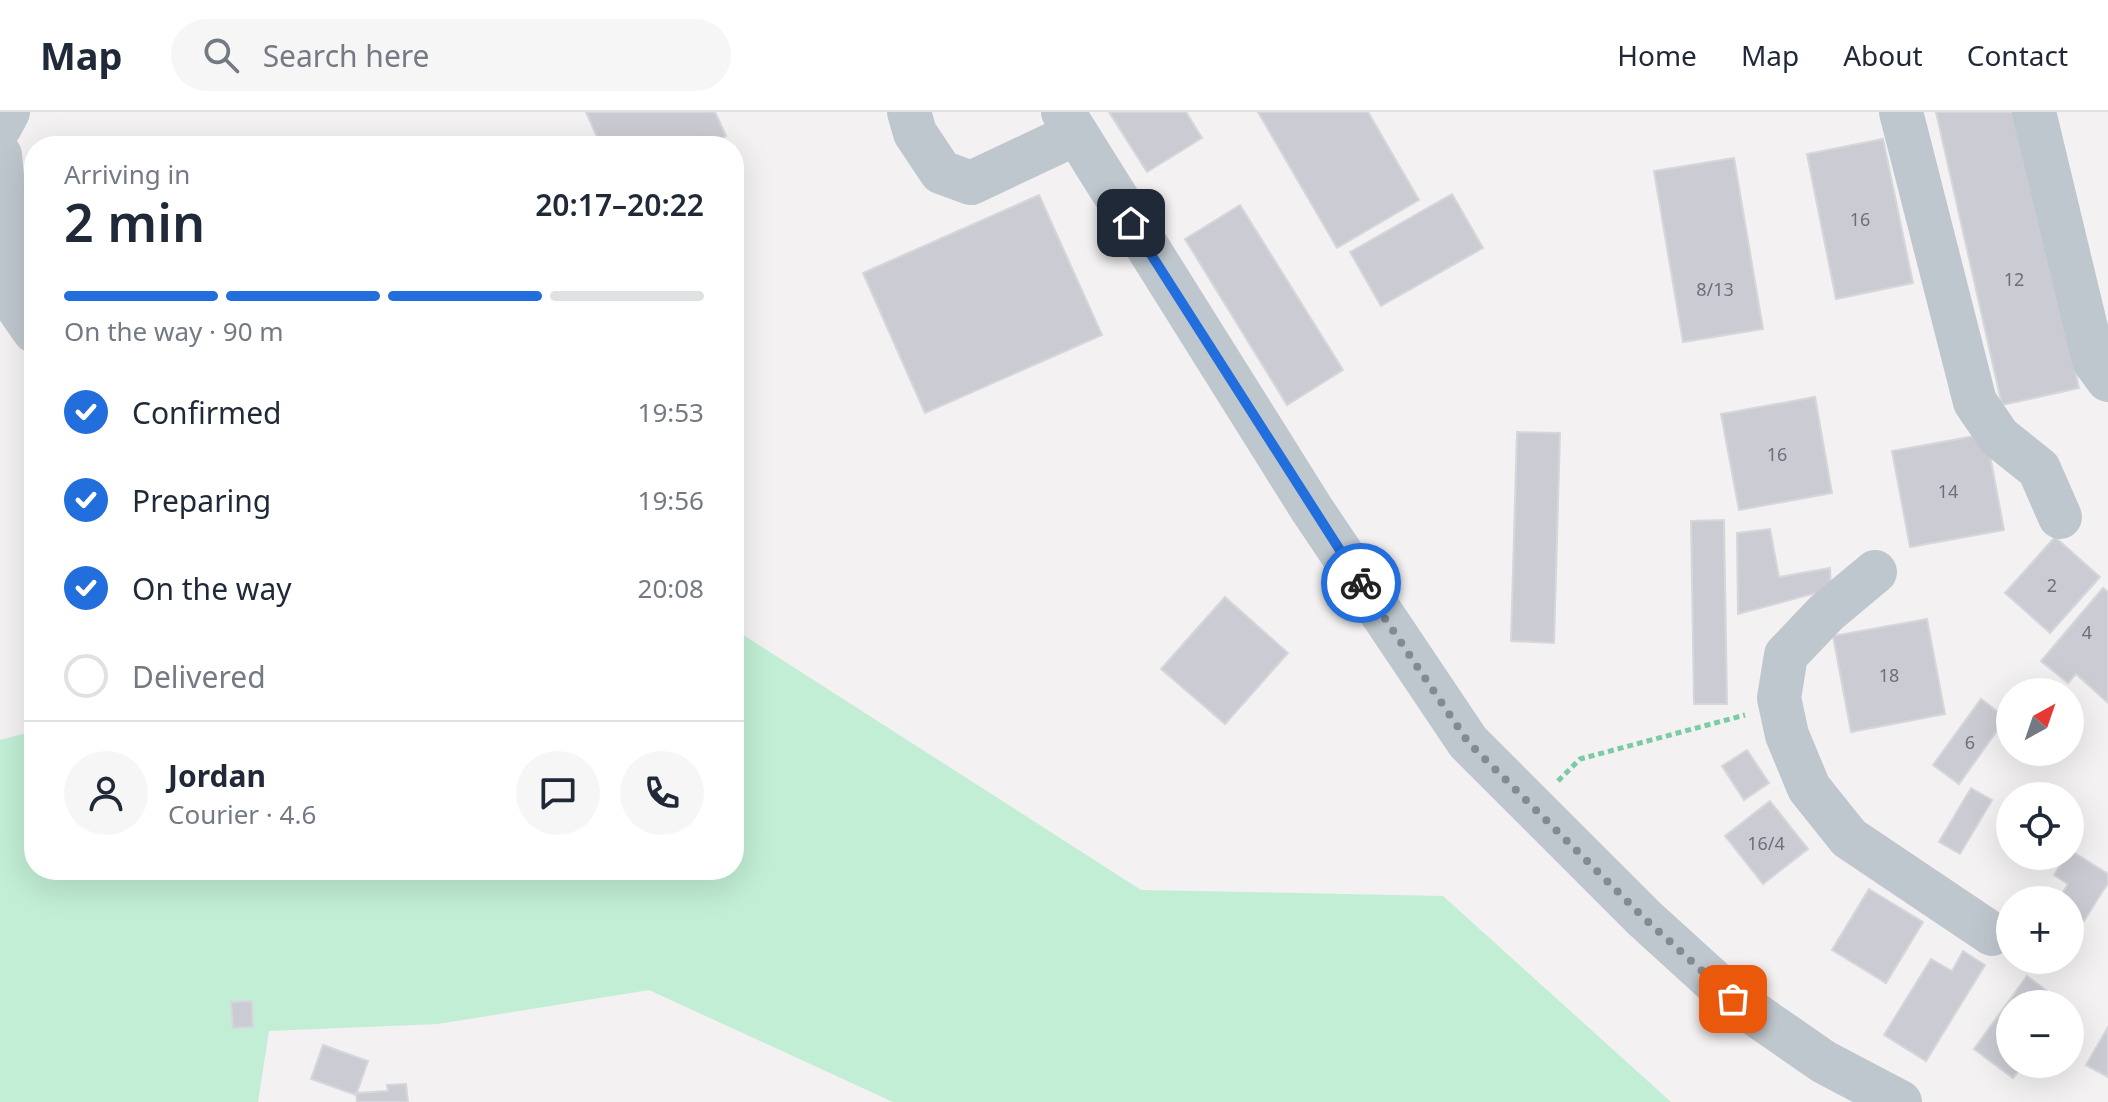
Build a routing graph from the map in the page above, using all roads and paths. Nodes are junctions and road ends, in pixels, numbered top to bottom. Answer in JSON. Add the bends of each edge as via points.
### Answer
{"nodes":[{"id":1,"x":8,"y":112,"type":"edge"},
{"id":2,"x":909,"y":112,"type":"edge"},
{"id":3,"x":1901,"y":112,"type":"edge"},
{"id":4,"x":2034,"y":112,"type":"edge"},
{"id":5,"x":1069,"y":123,"type":"edge"},
{"id":6,"x":0,"y":127,"type":"edge"},
{"id":7,"x":0,"y":155,"type":"edge"},
{"id":8,"x":24,"y":316,"type":"edge"},
{"id":9,"x":2108,"y":380,"type":"edge"},
{"id":10,"x":2060,"y":517,"type":"dead end"},
{"id":11,"x":1875,"y":572,"type":"dead end"},
{"id":12,"x":1781,"y":706,"type":"junction"},
{"id":13,"x":1580,"y":759,"type":"dead end"},
{"id":14,"x":1992,"y":934,"type":"dead end"},
{"id":15,"x":1900,"y":1102,"type":"edge"}],
"edges":[{"from":1,"to":6,"type":"street"},
{"from":2,"to":5,"type":"street","via":[[915,133],[941,172],[971,183]]},
{"from":3,"to":10,"type":"street","via":[[1975,402],[1999,437],[2039,469]]},
{"from":4,"to":9,"type":"street","via":[[2094,361]]},
{"from":5,"to":15,"type":"street","via":[[1311,508],[1468,742],[1733,999],[1824,1062]]},
{"from":7,"to":8,"type":"street","via":[[14,302]]},
{"from":11,"to":12,"type":"street","via":[[1786,655]]},
{"from":12,"to":13,"type":"path"},
{"from":12,"to":14,"type":"street","via":[[1809,788],[1849,838]]}]}
